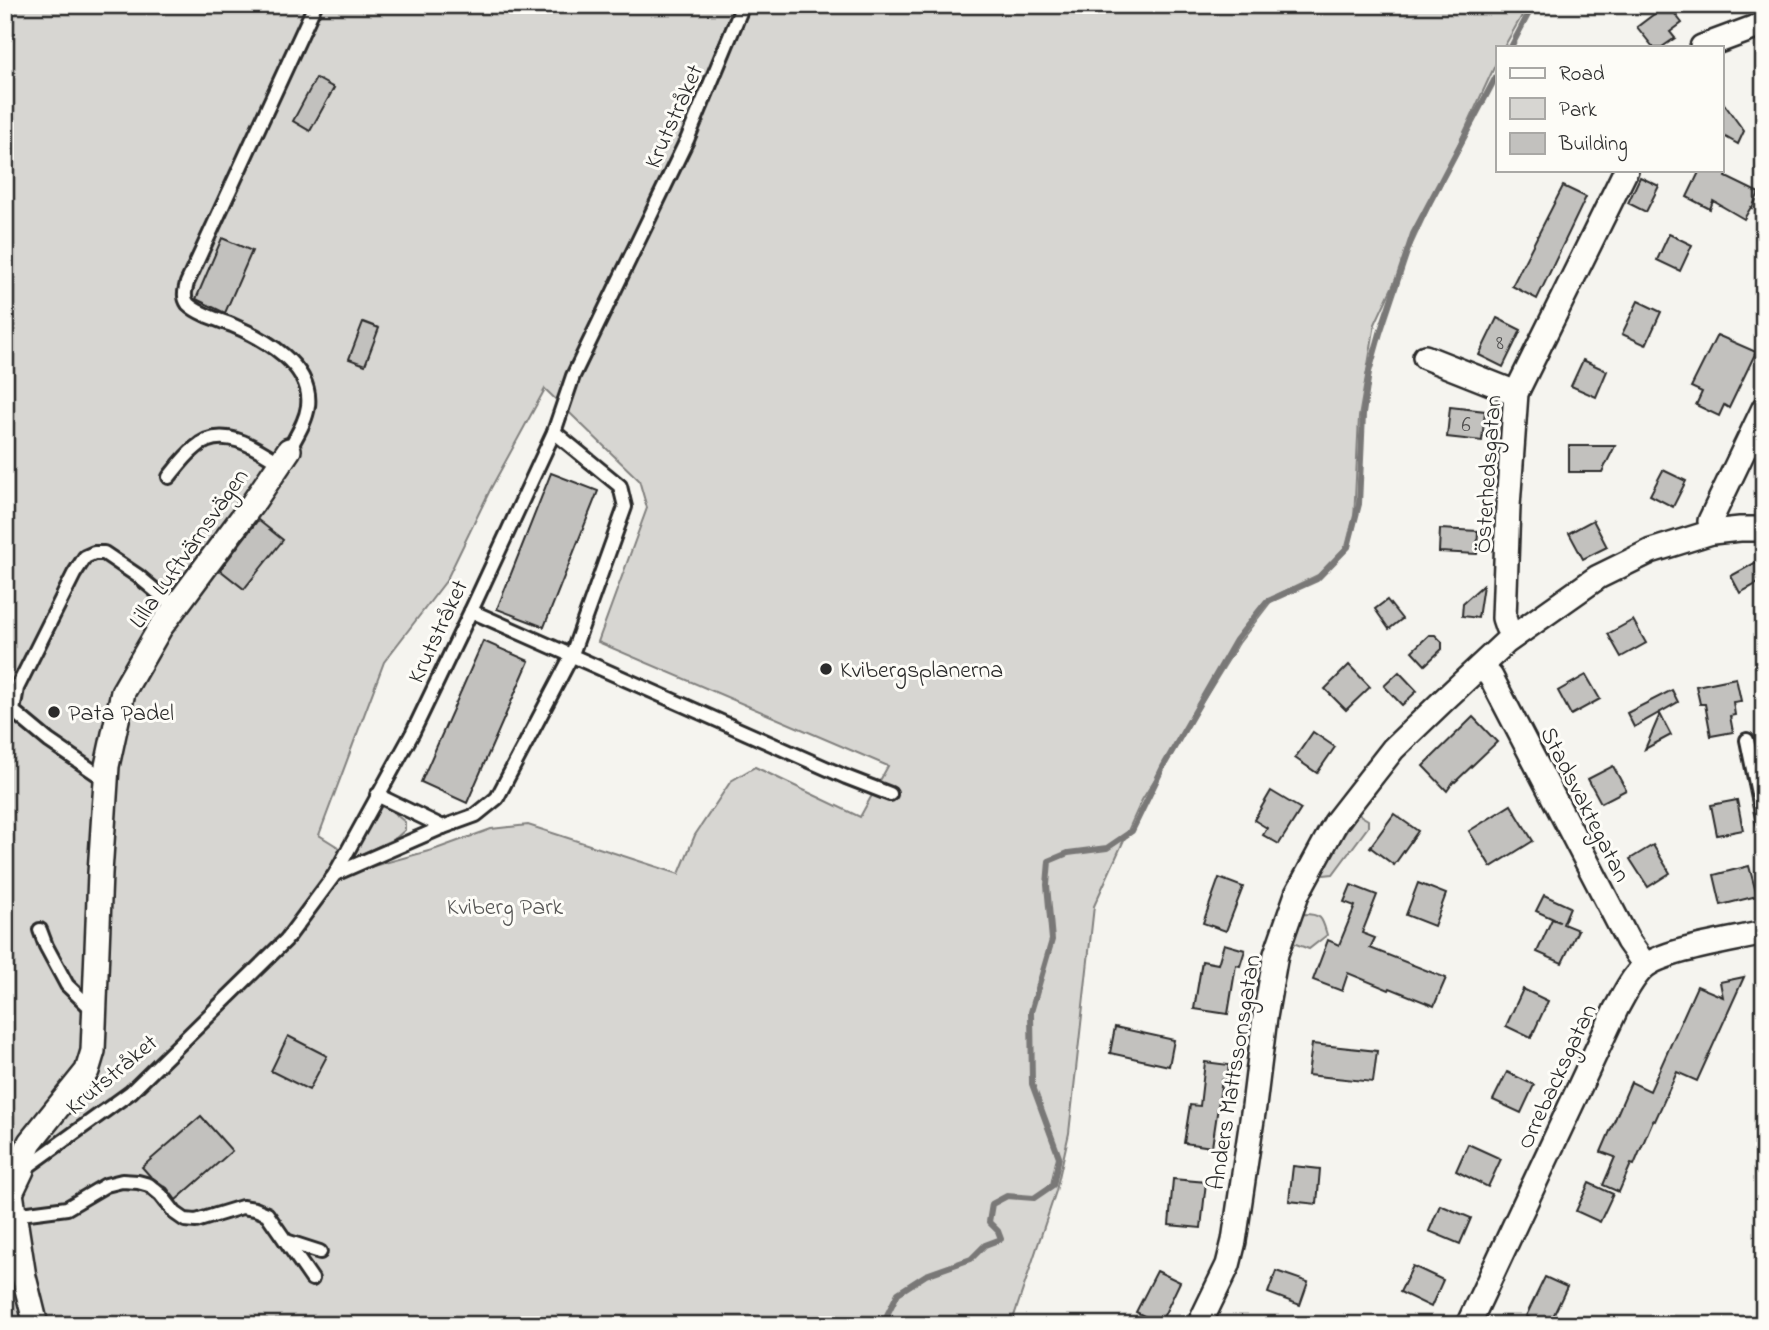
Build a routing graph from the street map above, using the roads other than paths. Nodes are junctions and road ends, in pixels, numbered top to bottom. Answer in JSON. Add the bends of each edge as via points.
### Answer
{"nodes":[{"id":1,"x":315,"y":5,"type":"edge"},
{"id":2,"x":743,"y":5,"type":"edge"},
{"id":3,"x":1764,"y":24,"type":"edge"},
{"id":4,"x":1705,"y":46,"type":"edge"},
{"id":5,"x":1625,"y":172,"type":"edge"},
{"id":6,"x":1425,"y":357,"type":"dead end"},
{"id":7,"x":1516,"y":393,"type":"junction"},
{"id":8,"x":1764,"y":408,"type":"edge"},
{"id":9,"x":554,"y":432,"type":"junction"},
{"id":10,"x":285,"y":456,"type":"junction"},
{"id":11,"x":169,"y":477,"type":"dead end"},
{"id":12,"x":1764,"y":528,"type":"edge"},
{"id":13,"x":1712,"y":531,"type":"junction"},
{"id":14,"x":175,"y":607,"type":"junction"},
{"id":15,"x":471,"y":611,"type":"junction"},
{"id":16,"x":1515,"y":635,"type":"junction"},
{"id":17,"x":571,"y":657,"type":"junction"},
{"id":18,"x":1481,"y":666,"type":"junction"},
{"id":19,"x":1746,"y":740,"type":"dead end"},
{"id":20,"x":106,"y":780,"type":"junction"},
{"id":21,"x":890,"y":794,"type":"dead end"},
{"id":22,"x":377,"y":795,"type":"junction"},
{"id":23,"x":1764,"y":823,"type":"edge"},
{"id":24,"x":443,"y":827,"type":"junction"},
{"id":25,"x":335,"y":874,"type":"junction"},
{"id":26,"x":40,"y":930,"type":"dead end"},
{"id":27,"x":1764,"y":933,"type":"edge"},
{"id":28,"x":1645,"y":965,"type":"junction"},
{"id":29,"x":95,"y":1012,"type":"junction"},
{"id":30,"x":11,"y":1191,"type":"edge"},
{"id":31,"x":286,"y":1241,"type":"junction"},
{"id":32,"x":320,"y":1252,"type":"dead end"},
{"id":33,"x":312,"y":1279,"type":"dead end"},
{"id":34,"x":36,"y":1325,"type":"edge"},
{"id":35,"x":1199,"y":1325,"type":"edge"},
{"id":36,"x":1468,"y":1325,"type":"edge"}],
"edges":[{"from":1,"to":10,"type":"lane","name":"Lilla Luftvärnsvägen","via":[[184,295],[204,314],[273,345],[297,368],[309,402]]},
{"from":2,"to":9,"type":"lane","name":"Krutstråket","via":[[687,140],[573,376]]},
{"from":3,"to":4,"type":"street"},
{"from":5,"to":7,"type":"street","name":"Österhedsgatan"},
{"from":6,"to":7,"type":"street"},
{"from":7,"to":16,"type":"street","name":"Österhedsgatan","via":[[1504,618]]},
{"from":8,"to":13,"type":"street","via":[[1710,521]]},
{"from":9,"to":15,"type":"lane","name":"Krutstråket"},
{"from":9,"to":17,"type":"lane","via":[[620,486],[625,507]]},
{"from":10,"to":11,"type":"lane","via":[[227,437],[208,439]]},
{"from":10,"to":14,"type":"street","name":"Lilla Luftvärnsvägen"},
{"from":12,"to":13,"type":"street","name":"Anders Mattssonsgatan"},
{"from":13,"to":16,"type":"street","name":"Anders Mattssonsgatan","via":[[1651,551],[1598,577]]},
{"from":14,"to":20,"type":"street","name":"Lilla Luftvärnsvägen","via":[[123,692]]},
{"from":14,"to":20,"type":"lane","via":[[104,553],[85,557],[17,688],[13,711]]},
{"from":15,"to":17,"type":"lane"},
{"from":15,"to":22,"type":"lane","name":"Krutstråket"},
{"from":16,"to":18,"type":"street","name":"Anders Mattssonsgatan"},
{"from":17,"to":21,"type":"lane"},
{"from":17,"to":24,"type":"lane","via":[[497,798],[476,815]]},
{"from":18,"to":28,"type":"street","name":"Stadsvaktegatan"},
{"from":18,"to":35,"type":"street","name":"Anders Mattssonsgatan","via":[[1393,749],[1336,822],[1297,894],[1276,954],[1234,1241],[1228,1265]]},
{"from":19,"to":23,"type":"lane"},
{"from":20,"to":29,"type":"street","name":"Lilla Luftvärnsvägen"},
{"from":22,"to":24,"type":"lane"},
{"from":22,"to":25,"type":"lane","name":"Krutstråket"},
{"from":24,"to":25,"type":"lane"},
{"from":25,"to":30,"type":"lane","name":"Krutstråket","via":[[286,940],[131,1092]]},
{"from":26,"to":29,"type":"lane","via":[[67,985]]},
{"from":27,"to":28,"type":"street","via":[[1672,953]]},
{"from":28,"to":36,"type":"street","name":"Orrebacksgatan","via":[[1616,1009]]},
{"from":29,"to":30,"type":"street","name":"Lilla Luftvärnsvägen","via":[[93,1051],[86,1071],[30,1142]]},
{"from":30,"to":31,"type":"lane","via":[[67,1208],[106,1185],[138,1182],[149,1185],[185,1220],[197,1221],[243,1207],[255,1209],[267,1214]]},
{"from":30,"to":34,"type":"street"},
{"from":31,"to":32,"type":"lane"},
{"from":31,"to":33,"type":"lane"}]}
